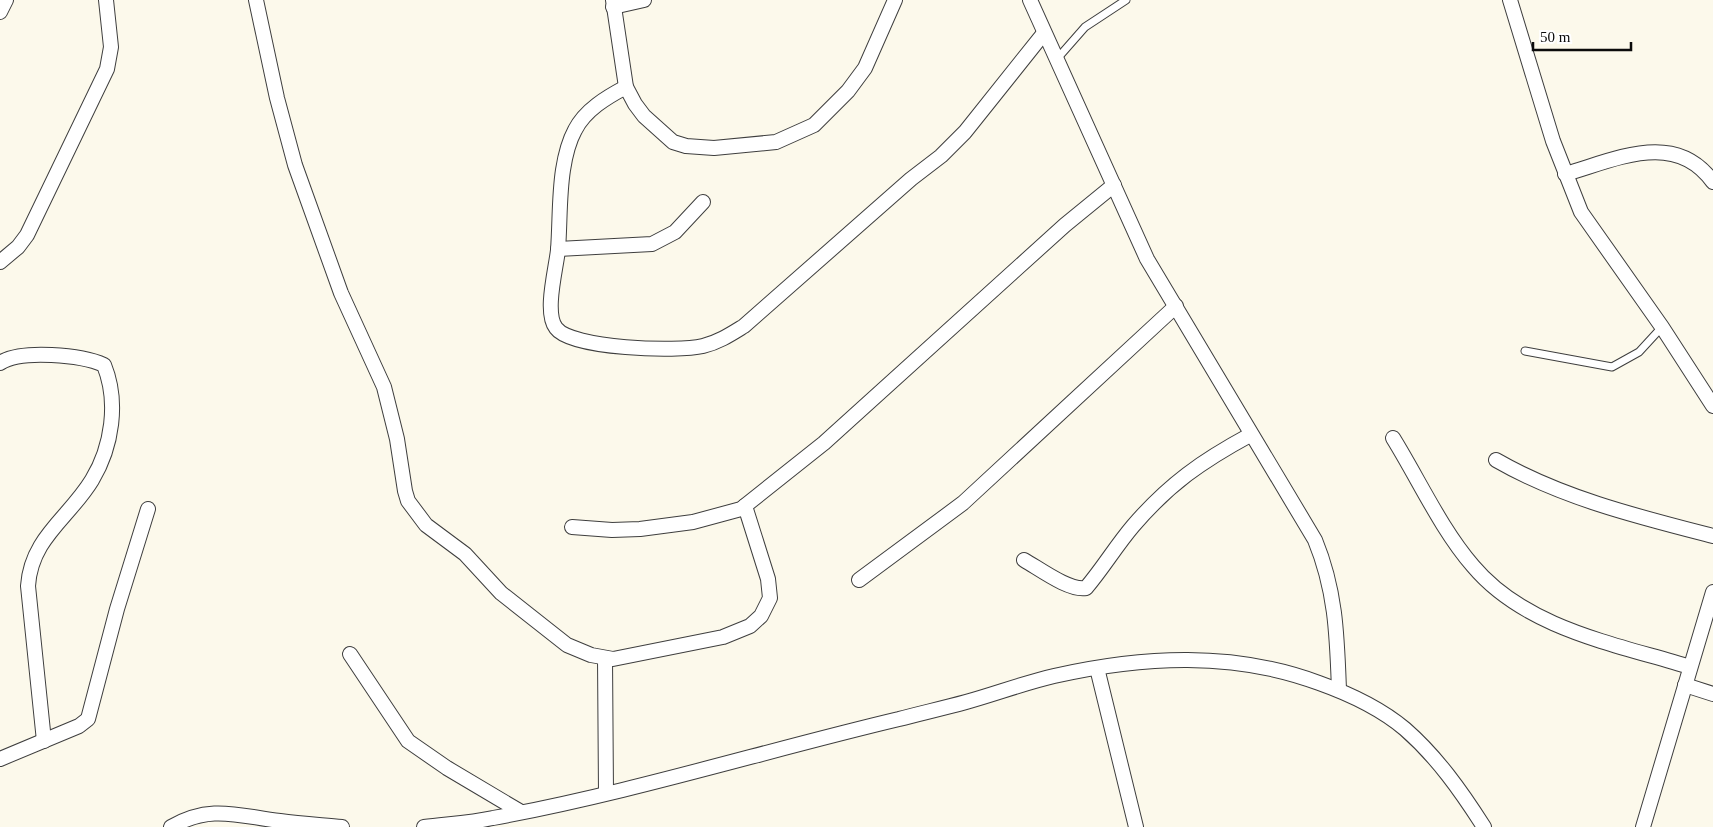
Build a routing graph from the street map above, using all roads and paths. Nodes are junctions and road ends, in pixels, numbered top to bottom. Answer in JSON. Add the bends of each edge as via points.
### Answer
{"nodes":[{"id":1,"x":6,"y":0,"type":"edge"},
{"id":2,"x":106,"y":0,"type":"edge"},
{"id":3,"x":256,"y":0,"type":"edge"},
{"id":4,"x":644,"y":0,"type":"edge"},
{"id":5,"x":895,"y":0,"type":"edge"},
{"id":6,"x":1030,"y":0,"type":"edge"},
{"id":7,"x":1126,"y":0,"type":"edge"},
{"id":8,"x":1510,"y":0,"type":"edge"},
{"id":9,"x":613,"y":4,"type":"edge"},
{"id":10,"x":0,"y":12,"type":"edge"},
{"id":11,"x":1044,"y":33,"type":"junction"},
{"id":12,"x":1056,"y":60,"type":"junction"},
{"id":13,"x":626,"y":87,"type":"junction"},
{"id":14,"x":1564,"y":174,"type":"junction"},
{"id":15,"x":1713,"y":182,"type":"edge"},
{"id":16,"x":1114,"y":185,"type":"junction"},
{"id":17,"x":703,"y":202,"type":"dead end"},
{"id":18,"x":558,"y":249,"type":"junction"},
{"id":19,"x":0,"y":262,"type":"edge"},
{"id":20,"x":1176,"y":306,"type":"junction"},
{"id":21,"x":1662,"y":327,"type":"junction"},
{"id":22,"x":1525,"y":352,"type":"dead end"},
{"id":23,"x":0,"y":363,"type":"edge"},
{"id":24,"x":1713,"y":406,"type":"edge"},
{"id":25,"x":1250,"y":435,"type":"junction"},
{"id":26,"x":1393,"y":438,"type":"dead end"},
{"id":27,"x":1496,"y":460,"type":"dead end"},
{"id":28,"x":745,"y":506,"type":"junction"},
{"id":29,"x":148,"y":509,"type":"dead end"},
{"id":30,"x":572,"y":527,"type":"dead end"},
{"id":31,"x":1713,"y":536,"type":"edge"},
{"id":32,"x":1024,"y":560,"type":"dead end"},
{"id":33,"x":859,"y":580,"type":"dead end"},
{"id":34,"x":1713,"y":592,"type":"edge"},
{"id":35,"x":350,"y":654,"type":"dead end"},
{"id":36,"x":605,"y":658,"type":"junction"},
{"id":37,"x":1097,"y":668,"type":"junction"},
{"id":38,"x":1690,"y":668,"type":"junction"},
{"id":39,"x":1685,"y":686,"type":"junction"},
{"id":40,"x":1339,"y":690,"type":"junction"},
{"id":41,"x":1713,"y":694,"type":"edge"},
{"id":42,"x":44,"y":741,"type":"junction"},
{"id":43,"x":0,"y":759,"type":"edge"},
{"id":44,"x":606,"y":793,"type":"junction"},
{"id":45,"x":521,"y":812,"type":"junction"},
{"id":46,"x":171,"y":827,"type":"edge"},
{"id":47,"x":342,"y":827,"type":"edge"},
{"id":48,"x":424,"y":827,"type":"edge"},
{"id":49,"x":1136,"y":827,"type":"edge"},
{"id":50,"x":1484,"y":827,"type":"edge"},
{"id":51,"x":1643,"y":827,"type":"edge"}],
"edges":[{"from":1,"to":10,"type":"street"},
{"from":2,"to":19,"type":"street","via":[[110,48],[107,69],[27,235]]},
{"from":3,"to":36,"type":"street","via":[[295,165],[341,293],[384,387],[408,501],[426,525],[457,547],[521,610],[573,648]]},
{"from":4,"to":9,"type":"street"},
{"from":5,"to":13,"type":"street","via":[[865,68],[848,92],[814,126],[776,142],[707,148],[673,142],[644,116]]},
{"from":6,"to":11,"type":"street"},
{"from":7,"to":12,"type":"lane","via":[[1085,27]]},
{"from":8,"to":14,"type":"street"},
{"from":9,"to":13,"type":"street"},
{"from":11,"to":12,"type":"street"},
{"from":11,"to":18,"type":"street","via":[[965,132],[941,156],[744,326],[724,338],[703,346],[643,349],[581,341],[561,334],[555,328],[551,311]]},
{"from":12,"to":16,"type":"street"},
{"from":13,"to":18,"type":"street","via":[[601,102],[575,130],[563,171]]},
{"from":14,"to":15,"type":"street","via":[[1658,151],[1677,154],[1694,162]]},
{"from":14,"to":21,"type":"street","via":[[1581,212]]},
{"from":16,"to":20,"type":"street","via":[[1146,259]]},
{"from":16,"to":28,"type":"street","via":[[1065,225],[866,406]]},
{"from":17,"to":18,"type":"street","via":[[675,232],[652,244]]},
{"from":20,"to":25,"type":"street"},
{"from":20,"to":33,"type":"street","via":[[983,486],[915,541]]},
{"from":21,"to":22,"type":"lane","via":[[1639,352],[1612,367]]},
{"from":21,"to":24,"type":"street"},
{"from":23,"to":42,"type":"street","via":[[26,356],[83,357],[104,365],[109,380],[112,409],[110,433],[103,456],[91,480],[35,554],[29,569]]},
{"from":25,"to":32,"type":"street","via":[[1198,464],[1164,493],[1132,527],[1086,588],[1068,585]]},
{"from":25,"to":40,"type":"street","via":[[1307,526],[1323,560],[1334,602]]},
{"from":26,"to":38,"type":"street","via":[[1462,552],[1492,585],[1538,616],[1563,627]]},
{"from":27,"to":31,"type":"street","via":[[1523,476],[1580,497]]},
{"from":28,"to":30,"type":"street","via":[[715,518],[640,529]]},
{"from":28,"to":36,"type":"street","via":[[768,579],[770,598],[761,616],[750,626],[724,637]]},
{"from":29,"to":42,"type":"street","via":[[88,719]]},
{"from":34,"to":38,"type":"street"},
{"from":35,"to":45,"type":"street","via":[[408,741]]},
{"from":36,"to":44,"type":"street"},
{"from":37,"to":40,"type":"street","via":[[1142,661],[1212,659],[1258,666]]},
{"from":37,"to":44,"type":"street","via":[[1053,676],[964,703]]},
{"from":37,"to":49,"type":"street"},
{"from":38,"to":39,"type":"street"},
{"from":39,"to":41,"type":"street"},
{"from":39,"to":51,"type":"street"},
{"from":40,"to":50,"type":"street","via":[[1378,710],[1422,745],[1454,782]]},
{"from":42,"to":43,"type":"street"},
{"from":44,"to":45,"type":"street"},
{"from":45,"to":48,"type":"street"},
{"from":46,"to":47,"type":"street","via":[[184,820],[223,812]]}]}
